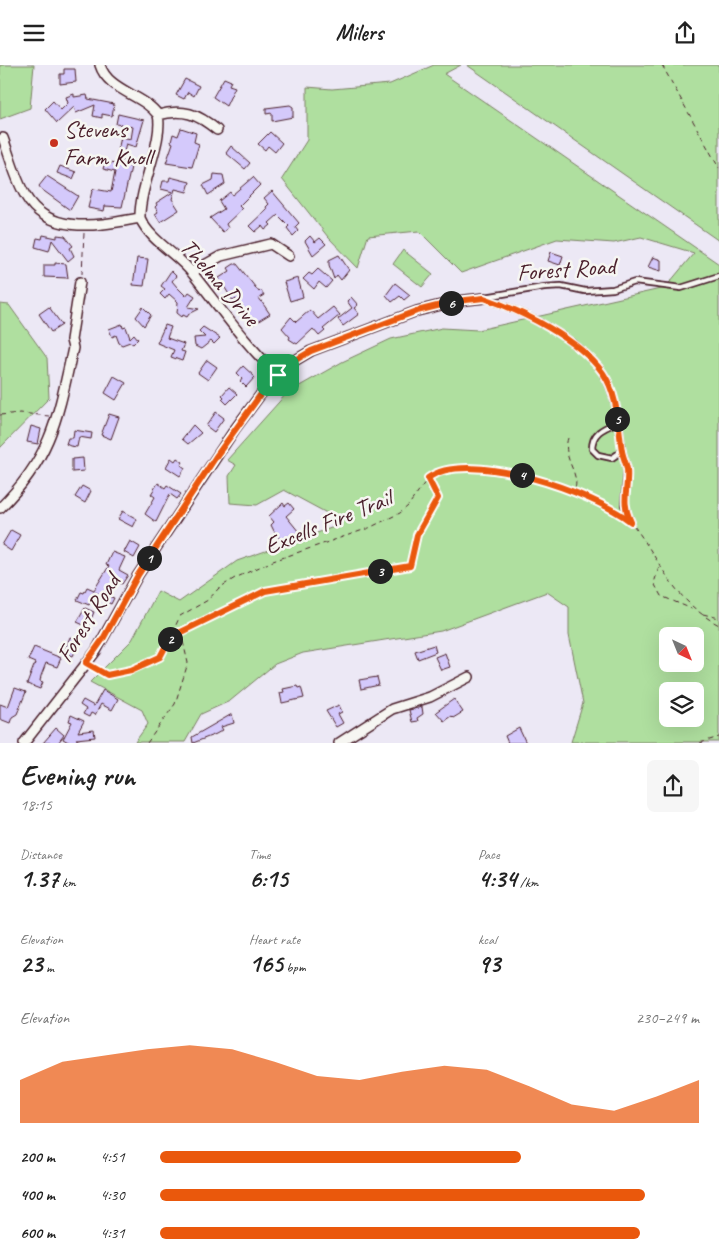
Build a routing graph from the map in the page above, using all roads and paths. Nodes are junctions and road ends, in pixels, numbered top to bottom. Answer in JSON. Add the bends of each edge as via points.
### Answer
{"nodes":[{"id":1,"x":100,"y":65,"type":"edge"},
{"id":2,"x":662,"y":65,"type":"edge"},
{"id":3,"x":158,"y":115,"type":"junction"},
{"id":4,"x":218,"y":130,"type":"dead end"},
{"id":5,"x":3,"y":138,"type":"dead end"},
{"id":6,"x":719,"y":168,"type":"edge"},
{"id":7,"x":140,"y":219,"type":"junction"},
{"id":8,"x":85,"y":225,"type":"junction"},
{"id":9,"x":289,"y":256,"type":"dead end"},
{"id":10,"x":192,"y":272,"type":"junction"},
{"id":11,"x":719,"y":277,"type":"edge"},
{"id":12,"x":80,"y":282,"type":"joint"},
{"id":13,"x":484,"y":298,"type":"junction"},
{"id":14,"x":278,"y":375,"type":"junction"},
{"id":15,"x":0,"y":415,"type":"edge"},
{"id":16,"x":57,"y":417,"type":"junction"},
{"id":17,"x":618,"y":422,"type":"junction"},
{"id":18,"x":568,"y":438,"type":"dead end"},
{"id":19,"x":622,"y":451,"type":"junction"},
{"id":20,"x":428,"y":478,"type":"junction"},
{"id":21,"x":574,"y":493,"type":"junction"},
{"id":22,"x":0,"y":508,"type":"edge"},
{"id":23,"x":631,"y":522,"type":"junction"},
{"id":24,"x":659,"y":567,"type":"junction"},
{"id":25,"x":694,"y":609,"type":"junction"},
{"id":26,"x":702,"y":614,"type":"junction"},
{"id":27,"x":719,"y":618,"type":"edge"},
{"id":28,"x":719,"y":625,"type":"edge"},
{"id":29,"x":181,"y":632,"type":"junction"},
{"id":30,"x":172,"y":634,"type":"junction"},
{"id":31,"x":86,"y":663,"type":"junction"},
{"id":32,"x":469,"y":677,"type":"dead end"},
{"id":33,"x":719,"y":737,"type":"edge"},
{"id":34,"x":24,"y":743,"type":"edge"},
{"id":35,"x":147,"y":743,"type":"edge"},
{"id":36,"x":339,"y":743,"type":"edge"},
{"id":37,"x":700,"y":743,"type":"edge"}],
"edges":[{"from":1,"to":3,"type":"street","via":[[110,81],[146,103]]},
{"from":2,"to":6,"type":"path"},
{"from":3,"to":4,"type":"street","via":[[180,111],[206,120]]},
{"from":3,"to":7,"type":"street","via":[[158,129],[140,200]]},
{"from":5,"to":8,"type":"street","via":[[20,184],[36,209],[59,223]]},
{"from":7,"to":8,"type":"street"},
{"from":7,"to":10,"type":"street","name":"Thelma Drive"},
{"from":8,"to":12,"type":"path"},
{"from":9,"to":10,"type":"street","via":[[271,244],[221,256]]},
{"from":10,"to":14,"type":"street","name":"Thelma Drive","via":[[250,348]]},
{"from":11,"to":13,"type":"lane","name":"Forest Road","via":[[681,288],[635,282],[613,289],[585,291],[561,286],[544,287]]},
{"from":12,"to":16,"type":"street","via":[[71,340],[73,348]]},
{"from":13,"to":14,"type":"street","name":"Forest Road","via":[[417,311],[300,356]]},
{"from":13,"to":17,"type":"lane","via":[[550,330],[592,360],[612,393]]},
{"from":14,"to":31,"type":"street","name":"Forest Road","via":[[217,455],[138,575]]},
{"from":15,"to":16,"type":"path","via":[[20,413]]},
{"from":16,"to":22,"type":"street","via":[[46,448],[33,471]]},
{"from":17,"to":19,"type":"lane"},
{"from":17,"to":19,"type":"lane","via":[[597,433],[592,449],[604,458],[612,459]]},
{"from":18,"to":21,"type":"path","via":[[566,453],[577,483]]},
{"from":19,"to":23,"type":"lane","via":[[627,469],[624,505]]},
{"from":20,"to":21,"type":"path","via":[[456,469],[508,472]]},
{"from":20,"to":29,"type":"path","via":[[438,498],[417,535],[410,566],[265,591]]},
{"from":20,"to":30,"type":"path","name":"Excells Fire Trail","via":[[400,513],[369,528],[273,561],[235,578],[208,600],[183,613]]},
{"from":21,"to":23,"type":"path","via":[[617,511]]},
{"from":23,"to":24,"type":"path","via":[[655,554]]},
{"from":24,"to":25,"type":"path"},
{"from":24,"to":25,"type":"path","via":[[654,583],[660,596]]},
{"from":25,"to":26,"type":"path"},
{"from":26,"to":27,"type":"path"},
{"from":26,"to":28,"type":"path"},
{"from":29,"to":30,"type":"path"},
{"from":29,"to":35,"type":"path","via":[[188,663],[175,704]]},
{"from":30,"to":31,"type":"path","name":"Excells Fire Trail","via":[[160,657],[131,670],[107,675]]},
{"from":31,"to":34,"type":"street","name":"Forest Road"},
{"from":32,"to":36,"type":"street","via":[[430,697],[392,709]]},
{"from":33,"to":37,"type":"path"}]}
